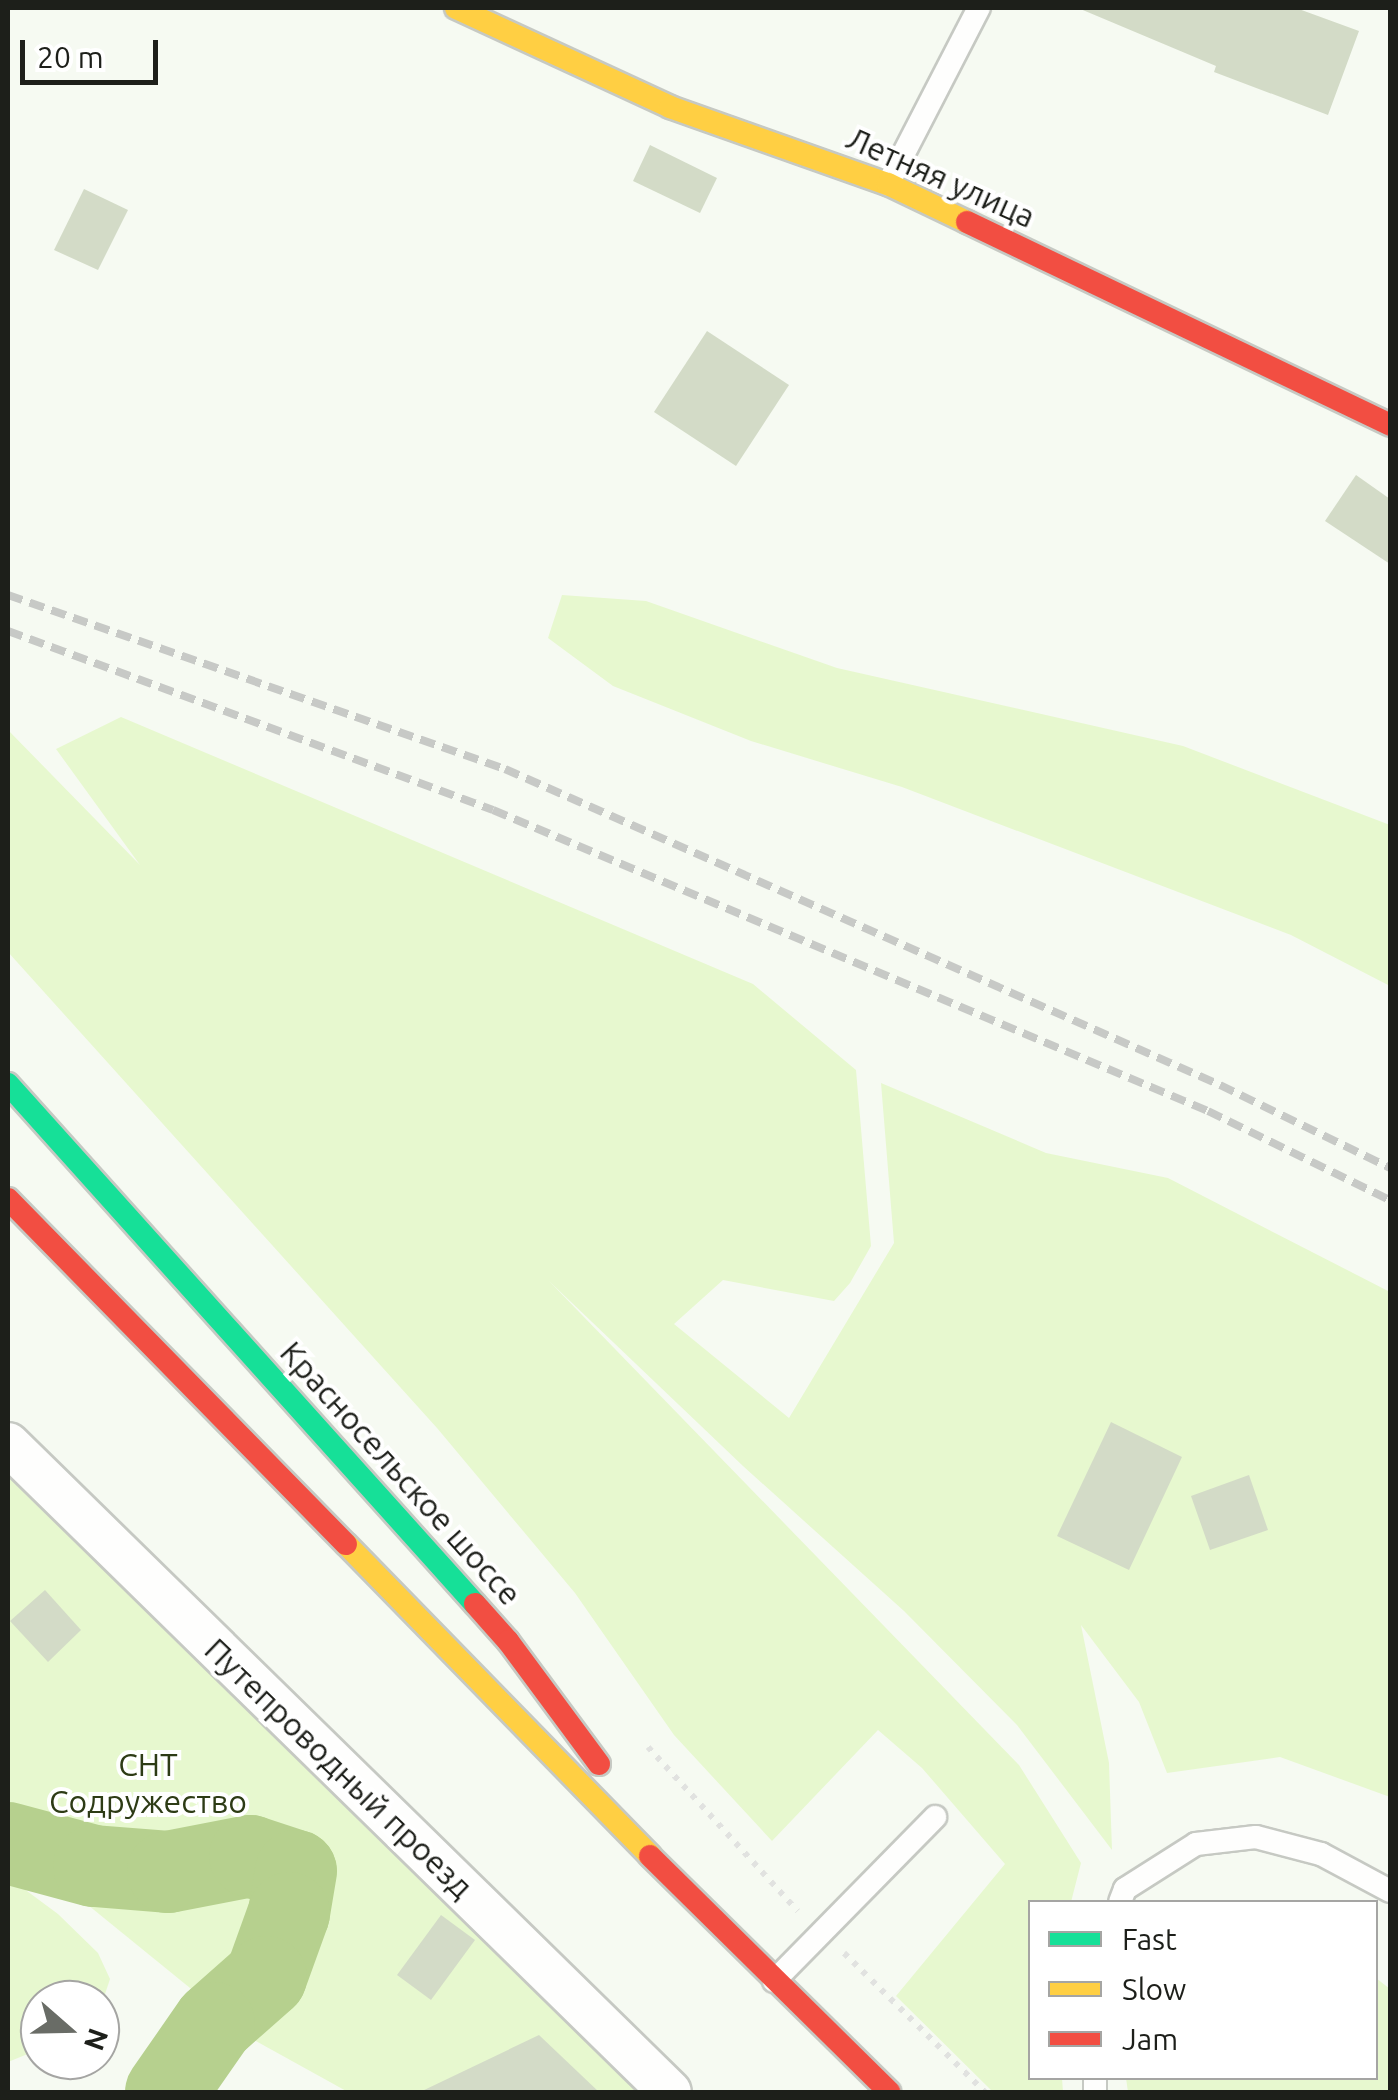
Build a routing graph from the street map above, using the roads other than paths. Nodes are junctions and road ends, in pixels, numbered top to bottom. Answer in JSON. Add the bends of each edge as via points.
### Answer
{"nodes":[{"id":1,"x":456,"y":8,"type":"edge"},
{"id":2,"x":979,"y":8,"type":"edge"},
{"id":3,"x":888,"y":184,"type":"junction"},
{"id":4,"x":1390,"y":425,"type":"edge"},
{"id":5,"x":8,"y":1084,"type":"edge"},
{"id":6,"x":8,"y":1199,"type":"edge"},
{"id":7,"x":8,"y":1444,"type":"edge"},
{"id":8,"x":935,"y":1817,"type":"dead end"},
{"id":9,"x":1390,"y":1890,"type":"edge"},
{"id":10,"x":1121,"y":1900,"type":"edge"},
{"id":11,"x":720,"y":1927,"type":"junction"},
{"id":12,"x":774,"y":1981,"type":"junction"},
{"id":13,"x":670,"y":2092,"type":"edge"},
{"id":14,"x":888,"y":2092,"type":"edge"}],
"edges":[{"from":1,"to":3,"type":"main road","name":"Летняя улица","via":[[670,106]]},
{"from":2,"to":3,"type":"lane"},
{"from":3,"to":4,"type":"main road","name":"Летняя улица"},
{"from":5,"to":11,"type":"main road","name":"Красносельское шоссе","via":[[508,1640]]},
{"from":6,"to":11,"type":"main road","name":"Красносельское шоссе"},
{"from":7,"to":13,"type":"street","name":"Путепроводный проезд"},
{"from":8,"to":12,"type":"lane"},
{"from":9,"to":10,"type":"lane","via":[[1322,1854],[1256,1837],[1196,1844],[1125,1889]]},
{"from":11,"to":12,"type":"main road","name":"Красносельское шоссе"},
{"from":12,"to":14,"type":"main road","name":"Красносельское шоссе"}]}
